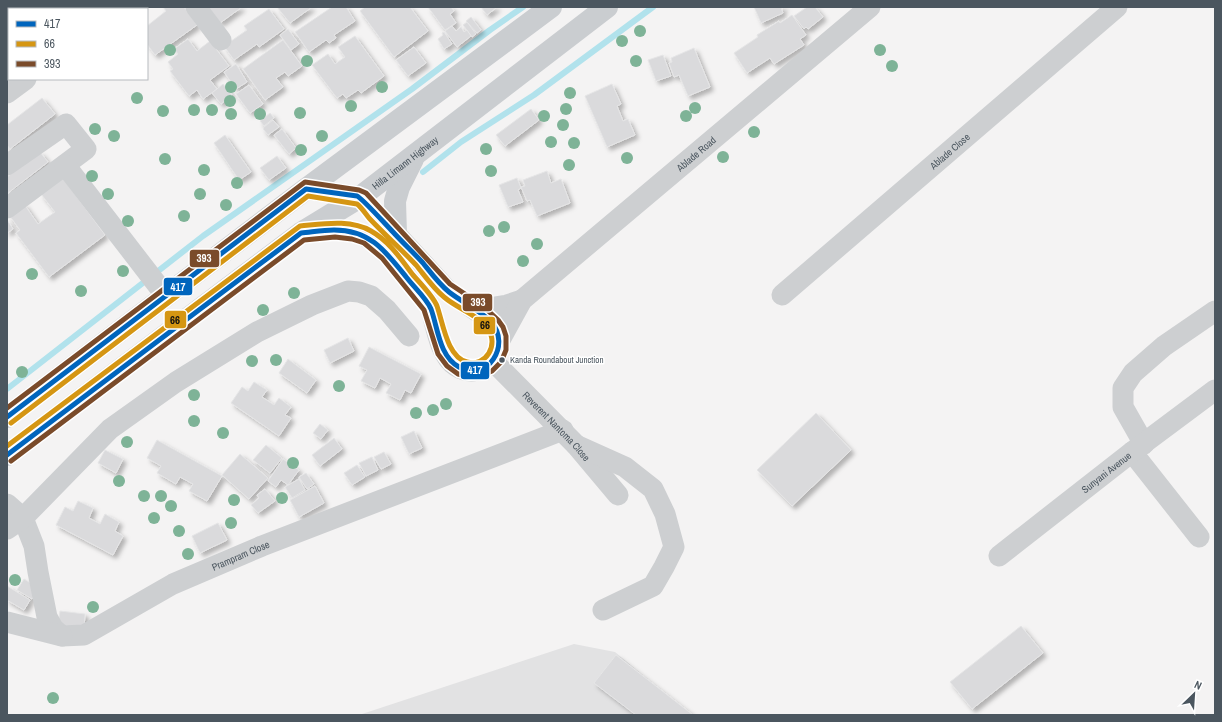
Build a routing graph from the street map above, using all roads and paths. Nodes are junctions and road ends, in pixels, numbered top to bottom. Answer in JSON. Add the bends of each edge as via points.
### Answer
{"nodes":[{"id":1,"x":196,"y":7,"type":"edge"},
{"id":2,"x":551,"y":7,"type":"edge"},
{"id":3,"x":607,"y":7,"type":"edge"},
{"id":4,"x":870,"y":7,"type":"edge"},
{"id":5,"x":1117,"y":7,"type":"edge"},
{"id":6,"x":221,"y":40,"type":"dead end"},
{"id":7,"x":25,"y":80,"type":"edge"},
{"id":8,"x":7,"y":93,"type":"edge"},
{"id":9,"x":415,"y":156,"type":"junction"},
{"id":10,"x":65,"y":165,"type":"junction"},
{"id":11,"x":7,"y":166,"type":"edge"},
{"id":12,"x":306,"y":189,"type":"junction"},
{"id":13,"x":360,"y":197,"type":"junction"},
{"id":14,"x":7,"y":208,"type":"edge"},
{"id":15,"x":301,"y":233,"type":"junction"},
{"id":16,"x":396,"y":234,"type":"junction"},
{"id":17,"x":782,"y":295,"type":"dead end"},
{"id":18,"x":166,"y":296,"type":"junction"},
{"id":19,"x":522,"y":300,"type":"junction"},
{"id":20,"x":476,"y":310,"type":"junction"},
{"id":21,"x":1215,"y":311,"type":"edge"},
{"id":22,"x":409,"y":336,"type":"dead end"},
{"id":23,"x":500,"y":340,"type":"junction"},
{"id":24,"x":493,"y":361,"type":"junction"},
{"id":25,"x":1215,"y":390,"type":"edge"},
{"id":26,"x":7,"y":417,"type":"edge"},
{"id":27,"x":569,"y":438,"type":"junction"},
{"id":28,"x":1138,"y":448,"type":"junction"},
{"id":29,"x":14,"y":449,"type":"edge"},
{"id":30,"x":7,"y":471,"type":"edge"},
{"id":31,"x":618,"y":495,"type":"dead end"},
{"id":32,"x":7,"y":504,"type":"edge"},
{"id":33,"x":15,"y":523,"type":"edge"},
{"id":34,"x":1199,"y":537,"type":"dead end"},
{"id":35,"x":999,"y":556,"type":"dead end"},
{"id":36,"x":603,"y":610,"type":"dead end"},
{"id":37,"x":7,"y":622,"type":"edge"},
{"id":38,"x":62,"y":636,"type":"junction"}],
"edges":[{"from":1,"to":6,"type":"street"},
{"from":2,"to":12,"type":"main road"},
{"from":3,"to":9,"type":"main road","name":"Hilla Limann Highway"},
{"from":4,"to":19,"type":"street","name":"Ablade Road"},
{"from":5,"to":17,"type":"street","name":"Ablade Close"},
{"from":7,"to":8,"type":"street"},
{"from":9,"to":13,"type":"main road","name":"Hilla Limann Highway"},
{"from":9,"to":16,"type":"main road","via":[[395,200]]},
{"from":10,"to":11,"type":"street","via":[[86,149],[66,124]]},
{"from":10,"to":14,"type":"street"},
{"from":10,"to":18,"type":"street"},
{"from":12,"to":13,"type":"street"},
{"from":12,"to":18,"type":"main road"},
{"from":13,"to":15,"type":"main road","name":"Hilla Limann Highway"},
{"from":13,"to":16,"type":"street"},
{"from":15,"to":24,"type":"street","via":[[335,230],[368,237],[387,253],[430,307],[444,351],[452,364],[473,371]]},
{"from":15,"to":29,"type":"main road","name":"Hilla Limann Highway"},
{"from":16,"to":20,"type":"street","via":[[449,292]]},
{"from":18,"to":26,"type":"main road"},
{"from":19,"to":20,"type":"street","name":"Ablade Road"},
{"from":19,"to":23,"type":"street","name":"Ablade Road"},
{"from":20,"to":23,"type":"street","via":[[495,326]]},
{"from":21,"to":28,"type":"street","via":[[1164,346],[1133,373],[1123,388],[1123,407]]},
{"from":22,"to":33,"type":"street","via":[[387,310],[371,296],[359,292],[348,290],[312,305],[257,332],[176,382],[110,429]]},
{"from":23,"to":24,"type":"street","via":[[500,347]]},
{"from":24,"to":27,"type":"street","name":"Reverent Nantoma Close"},
{"from":25,"to":28,"type":"street","name":"Sunyani Avenue"},
{"from":27,"to":31,"type":"street","name":"Reverent Nantoma Close"},
{"from":27,"to":36,"type":"street","via":[[625,467],[653,489],[665,514],[674,547],[653,586]]},
{"from":27,"to":38,"type":"street","name":"Prampram Close","via":[[241,555],[173,584],[84,635]]},
{"from":28,"to":34,"type":"street"},
{"from":28,"to":35,"type":"street","name":"Sunyani Avenue"},
{"from":29,"to":30,"type":"main road"},
{"from":32,"to":33,"type":"street"},
{"from":33,"to":38,"type":"street","via":[[34,546],[47,617],[53,628]]},
{"from":37,"to":38,"type":"street","name":"Prampram Close"}]}
